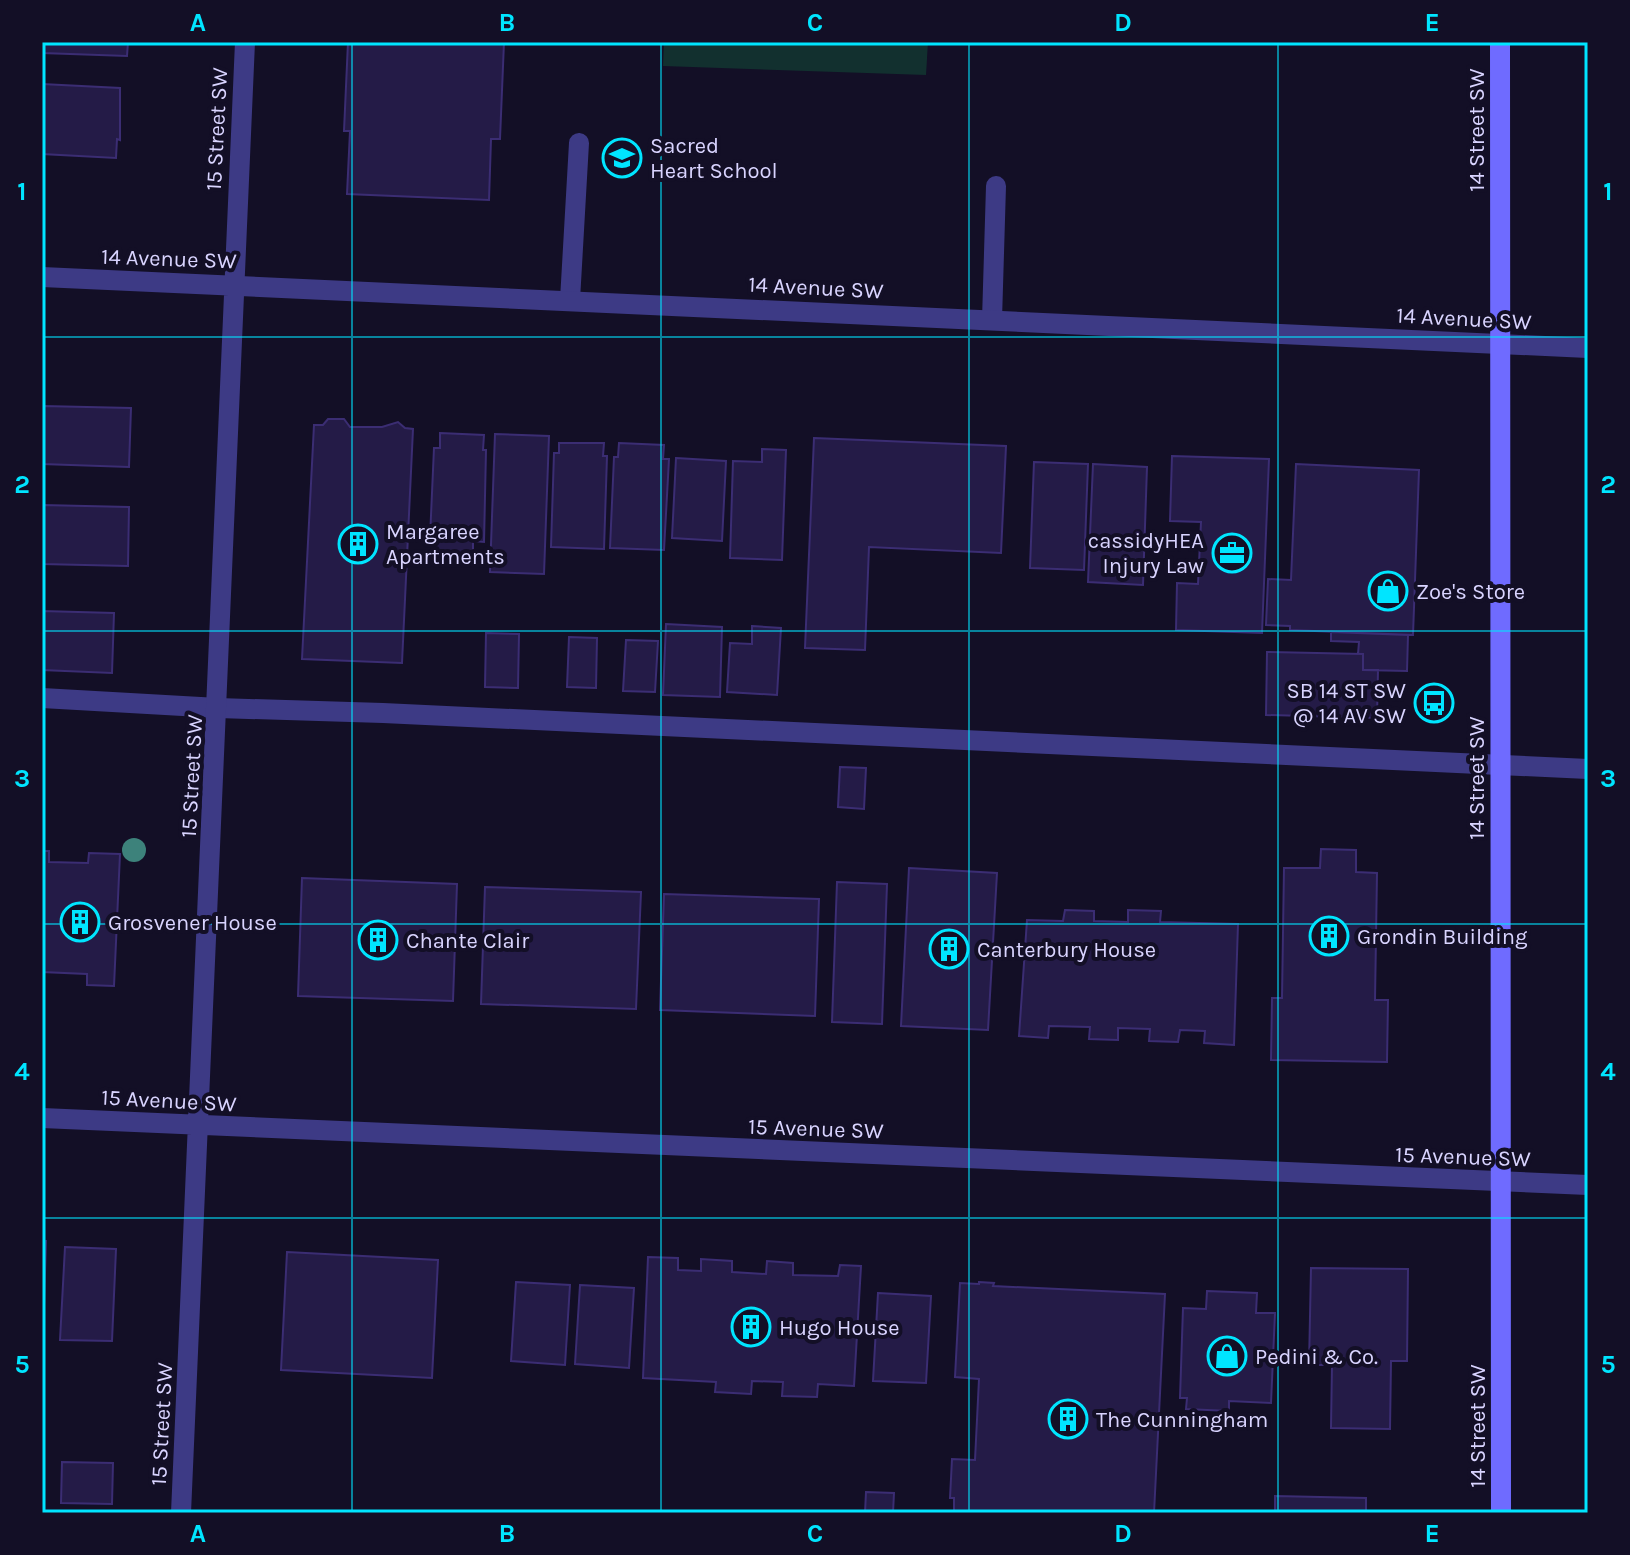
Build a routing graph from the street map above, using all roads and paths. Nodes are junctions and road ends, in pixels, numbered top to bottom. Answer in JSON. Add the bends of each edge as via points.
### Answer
{"nodes":[{"id":1,"x":245,"y":42,"type":"edge"},
{"id":2,"x":1500,"y":42,"type":"edge"},
{"id":3,"x":579,"y":143,"type":"dead end"},
{"id":4,"x":996,"y":186,"type":"dead end"},
{"id":5,"x":42,"y":277,"type":"edge"},
{"id":6,"x":233,"y":285,"type":"junction"},
{"id":7,"x":570,"y":300,"type":"junction"},
{"id":8,"x":992,"y":320,"type":"junction"},
{"id":9,"x":1501,"y":344,"type":"junction"},
{"id":10,"x":1588,"y":348,"type":"edge"},
{"id":11,"x":42,"y":698,"type":"edge"},
{"id":12,"x":218,"y":708,"type":"junction"},
{"id":13,"x":1500,"y":764,"type":"junction"},
{"id":14,"x":1588,"y":769,"type":"edge"},
{"id":15,"x":42,"y":1118,"type":"edge"},
{"id":16,"x":200,"y":1126,"type":"junction"},
{"id":17,"x":1500,"y":1182,"type":"junction"},
{"id":18,"x":1588,"y":1185,"type":"edge"},
{"id":19,"x":181,"y":1513,"type":"edge"},
{"id":20,"x":1501,"y":1513,"type":"edge"}],
"edges":[{"from":1,"to":6,"type":"street","name":"15 Street SW"},
{"from":2,"to":9,"type":"main road","name":"14 Street SW"},
{"from":3,"to":7,"type":"street"},
{"from":4,"to":8,"type":"street"},
{"from":5,"to":6,"type":"street","name":"14 Avenue SW"},
{"from":6,"to":7,"type":"street","name":"14 Avenue SW"},
{"from":6,"to":12,"type":"street","name":"15 Street SW"},
{"from":7,"to":8,"type":"street","name":"14 Avenue SW"},
{"from":8,"to":9,"type":"street","name":"14 Avenue SW"},
{"from":9,"to":10,"type":"street","name":"14 Avenue SW"},
{"from":9,"to":13,"type":"main road","name":"14 Street SW"},
{"from":11,"to":12,"type":"street"},
{"from":12,"to":13,"type":"street"},
{"from":12,"to":16,"type":"street","name":"15 Street SW"},
{"from":13,"to":14,"type":"street"},
{"from":13,"to":17,"type":"main road","name":"14 Street SW"},
{"from":15,"to":16,"type":"street","name":"15 Avenue SW"},
{"from":16,"to":17,"type":"street","name":"15 Avenue SW"},
{"from":16,"to":19,"type":"street","name":"15 Street SW"},
{"from":17,"to":18,"type":"street","name":"15 Avenue SW"},
{"from":17,"to":20,"type":"main road","name":"14 Street SW"}]}
